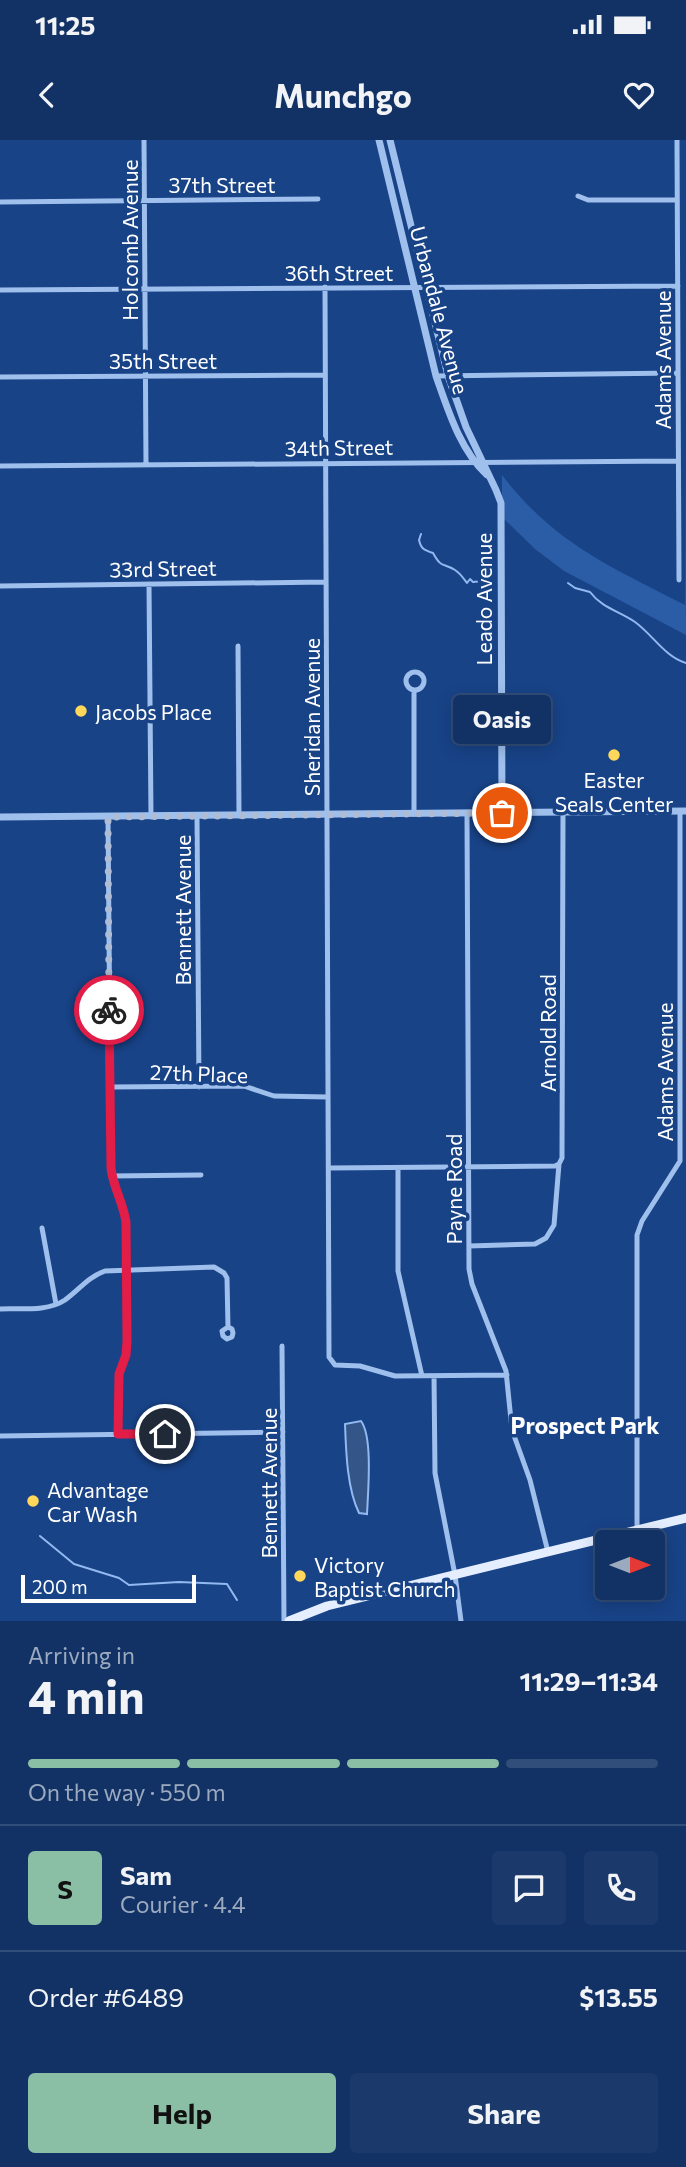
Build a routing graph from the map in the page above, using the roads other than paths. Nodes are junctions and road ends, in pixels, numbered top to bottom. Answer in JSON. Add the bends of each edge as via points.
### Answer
{"nodes":[{"id":1,"x":144,"y":140,"type":"edge"},
{"id":2,"x":379,"y":140,"type":"edge"},
{"id":3,"x":390,"y":140,"type":"edge"},
{"id":4,"x":677,"y":140,"type":"edge"},
{"id":5,"x":579,"y":195,"type":"dead end"},
{"id":6,"x":318,"y":199,"type":"dead end"},
{"id":7,"x":677,"y":200,"type":"junction"},
{"id":8,"x":144,"y":201,"type":"junction"},
{"id":9,"x":0,"y":202,"type":"edge"},
{"id":10,"x":678,"y":274,"type":"junction"},
{"id":11,"x":686,"y":274,"type":"edge"},
{"id":12,"x":678,"y":286,"type":"junction"},
{"id":13,"x":325,"y":287,"type":"junction"},
{"id":14,"x":415,"y":288,"type":"junction"},
{"id":15,"x":426,"y":288,"type":"junction"},
{"id":16,"x":145,"y":289,"type":"junction"},
{"id":17,"x":0,"y":290,"type":"edge"},
{"id":18,"x":678,"y":373,"type":"junction"},
{"id":19,"x":325,"y":375,"type":"junction"},
{"id":20,"x":145,"y":376,"type":"junction"},
{"id":21,"x":436,"y":376,"type":"junction"},
{"id":22,"x":448,"y":376,"type":"junction"},
{"id":23,"x":0,"y":377,"type":"edge"},
{"id":24,"x":678,"y":405,"type":"junction"},
{"id":25,"x":686,"y":405,"type":"edge"},
{"id":26,"x":678,"y":461,"type":"junction"},
{"id":27,"x":478,"y":462,"type":"junction"},
{"id":28,"x":326,"y":463,"type":"junction"},
{"id":29,"x":146,"y":465,"type":"junction"},
{"id":30,"x":0,"y":466,"type":"edge"},
{"id":31,"x":500,"y":510,"type":"joint"},
{"id":32,"x":679,"y":580,"type":"dead end"},
{"id":33,"x":326,"y":582,"type":"junction"},
{"id":34,"x":149,"y":584,"type":"junction"},
{"id":35,"x":0,"y":586,"type":"edge"},
{"id":36,"x":238,"y":646,"type":"dead end"},
{"id":37,"x":414,"y":690,"type":"dead end"},
{"id":38,"x":683,"y":811,"type":"edge"},
{"id":39,"x":564,"y":812,"type":"junction"},
{"id":40,"x":467,"y":813,"type":"junction"},
{"id":41,"x":502,"y":813,"type":"junction"},
{"id":42,"x":414,"y":814,"type":"junction"},
{"id":43,"x":327,"y":815,"type":"junction"},
{"id":44,"x":239,"y":816,"type":"junction"},
{"id":45,"x":0,"y":817,"type":"edge"},
{"id":46,"x":108,"y":817,"type":"junction"},
{"id":47,"x":151,"y":817,"type":"junction"},
{"id":48,"x":197,"y":817,"type":"junction"},
{"id":49,"x":110,"y":1087,"type":"junction"},
{"id":50,"x":199,"y":1087,"type":"junction"},
{"id":51,"x":328,"y":1097,"type":"junction"},
{"id":52,"x":683,"y":1163,"type":"edge"},
{"id":53,"x":559,"y":1164,"type":"junction"},
{"id":54,"x":469,"y":1167,"type":"junction"},
{"id":55,"x":329,"y":1168,"type":"junction"},
{"id":56,"x":398,"y":1168,"type":"junction"},
{"id":57,"x":201,"y":1175,"type":"dead end"},
{"id":58,"x":111,"y":1177,"type":"junction"},
{"id":59,"x":42,"y":1228,"type":"dead end"},
{"id":60,"x":469,"y":1246,"type":"junction"},
{"id":61,"x":127,"y":1269,"type":"junction"},
{"id":62,"x":57,"y":1304,"type":"junction"},
{"id":63,"x":0,"y":1309,"type":"edge"},
{"id":64,"x":228,"y":1327,"type":"dead end"},
{"id":65,"x":282,"y":1346,"type":"dead end"},
{"id":66,"x":507,"y":1375,"type":"junction"},
{"id":67,"x":422,"y":1376,"type":"junction"},
{"id":68,"x":434,"y":1376,"type":"junction"},
{"id":69,"x":283,"y":1432,"type":"junction"},
{"id":70,"x":118,"y":1434,"type":"junction"},
{"id":71,"x":0,"y":1436,"type":"edge"},
{"id":72,"x":686,"y":1518,"type":"edge"},
{"id":73,"x":637,"y":1530,"type":"edge"},
{"id":74,"x":641,"y":1530,"type":"edge"},
{"id":75,"x":595,"y":1541,"type":"edge"},
{"id":76,"x":548,"y":1552,"type":"junction"},
{"id":77,"x":455,"y":1575,"type":"junction"},
{"id":78,"x":286,"y":1621,"type":"edge"},
{"id":79,"x":461,"y":1621,"type":"edge"}],
"edges":[{"from":1,"to":8,"type":"street","name":"Holcomb Avenue"},
{"from":2,"to":14,"type":"street","name":"Urbandale Avenue"},
{"from":3,"to":15,"type":"street","name":"Urbandale Avenue"},
{"from":4,"to":7,"type":"street","name":"Adams Avenue"},
{"from":5,"to":7,"type":"street","via":[[588,200]]},
{"from":6,"to":8,"type":"street","name":"37th Street"},
{"from":7,"to":10,"type":"street","name":"Adams Avenue"},
{"from":8,"to":9,"type":"street","name":"37th Street"},
{"from":8,"to":16,"type":"street","name":"Holcomb Avenue"},
{"from":10,"to":11,"type":"street"},
{"from":10,"to":12,"type":"street","name":"Adams Avenue"},
{"from":12,"to":15,"type":"street","name":"36th Street"},
{"from":12,"to":18,"type":"street","name":"Adams Avenue"},
{"from":13,"to":14,"type":"street","name":"36th Street"},
{"from":13,"to":16,"type":"street","name":"36th Street"},
{"from":13,"to":19,"type":"street","name":"Sheridan Avenue"},
{"from":14,"to":15,"type":"street","name":"36th Street"},
{"from":14,"to":21,"type":"street","name":"Urbandale Avenue"},
{"from":15,"to":22,"type":"street","name":"Urbandale Avenue"},
{"from":16,"to":17,"type":"street","name":"36th Street"},
{"from":16,"to":20,"type":"street","name":"Holcomb Avenue"},
{"from":18,"to":22,"type":"street"},
{"from":18,"to":24,"type":"street","name":"Adams Avenue"},
{"from":19,"to":20,"type":"street","name":"35th Street"},
{"from":19,"to":28,"type":"street","name":"Sheridan Avenue"},
{"from":20,"to":23,"type":"street","name":"35th Street"},
{"from":20,"to":29,"type":"street","name":"Holcomb Avenue"},
{"from":21,"to":22,"type":"street"},
{"from":21,"to":27,"type":"street","name":"Urbandale Avenue","via":[[449,412]]},
{"from":22,"to":27,"type":"street","name":"Urbandale Avenue"},
{"from":24,"to":25,"type":"street"},
{"from":24,"to":26,"type":"street","name":"Adams Avenue"},
{"from":26,"to":27,"type":"street","name":"34th Street"},
{"from":26,"to":32,"type":"street","name":"Adams Avenue"},
{"from":27,"to":28,"type":"street","name":"34th Street"},
{"from":27,"to":31,"type":"street","name":"Urbandale Avenue","via":[[496,489]]},
{"from":28,"to":29,"type":"street","name":"34th Street"},
{"from":28,"to":33,"type":"street","name":"Sheridan Avenue"},
{"from":29,"to":30,"type":"street","name":"34th Street"},
{"from":31,"to":41,"type":"street","name":"Leado Avenue"},
{"from":33,"to":34,"type":"street","name":"33rd Street"},
{"from":33,"to":43,"type":"street","name":"Sheridan Avenue"},
{"from":34,"to":35,"type":"street","name":"33rd Street"},
{"from":34,"to":47,"type":"street"},
{"from":36,"to":44,"type":"street"},
{"from":37,"to":42,"type":"street"},
{"from":38,"to":39,"type":"street"},
{"from":38,"to":52,"type":"street","name":"Adams Avenue","via":[[679,1159]]},
{"from":39,"to":41,"type":"street"},
{"from":39,"to":53,"type":"street","name":"Arnold Road"},
{"from":40,"to":41,"type":"street"},
{"from":40,"to":42,"type":"street"},
{"from":40,"to":54,"type":"street","name":"Payne Road"},
{"from":42,"to":43,"type":"street"},
{"from":43,"to":44,"type":"street"},
{"from":43,"to":51,"type":"street","name":"Sheridan Avenue"},
{"from":44,"to":48,"type":"street"},
{"from":45,"to":46,"type":"street"},
{"from":46,"to":47,"type":"street"},
{"from":46,"to":49,"type":"street"},
{"from":47,"to":48,"type":"street"},
{"from":48,"to":50,"type":"street","name":"Bennett Avenue"},
{"from":49,"to":50,"type":"street","name":"27th Place"},
{"from":49,"to":58,"type":"street"},
{"from":50,"to":51,"type":"street","name":"27th Place","via":[[244,1086],[274,1096]]},
{"from":51,"to":55,"type":"street","name":"Sheridan Avenue"},
{"from":52,"to":73,"type":"street","name":"Adams Avenue","via":[[637,1235]]},
{"from":53,"to":54,"type":"street"},
{"from":53,"to":60,"type":"street","name":"Arnold Road","via":[[554,1225],[546,1238],[535,1244]]},
{"from":54,"to":56,"type":"street"},
{"from":54,"to":60,"type":"street","name":"Payne Road"},
{"from":55,"to":56,"type":"street"},
{"from":55,"to":67,"type":"street","name":"Sheridan Avenue","via":[[332,1364],[395,1376]]},
{"from":56,"to":67,"type":"street","via":[[398,1271]]},
{"from":57,"to":58,"type":"street"},
{"from":58,"to":61,"type":"street","via":[[125,1215]]},
{"from":59,"to":62,"type":"street"},
{"from":60,"to":66,"type":"street","name":"Payne Road","via":[[472,1284]]},
{"from":61,"to":62,"type":"street","via":[[96,1274]]},
{"from":61,"to":64,"type":"street","via":[[214,1268],[224,1273]]},
{"from":61,"to":70,"type":"street","via":[[127,1341],[119,1374]]},
{"from":62,"to":63,"type":"street"},
{"from":65,"to":69,"type":"street","name":"Bennett Avenue"},
{"from":66,"to":68,"type":"street"},
{"from":66,"to":76,"type":"street","name":"Payne Road","via":[[512,1430]]},
{"from":67,"to":68,"type":"street"},
{"from":68,"to":77,"type":"street","via":[[435,1473]]},
{"from":69,"to":70,"type":"street"},
{"from":69,"to":78,"type":"street","name":"Bennett Avenue"},
{"from":70,"to":71,"type":"street"},
{"from":72,"to":74,"type":"main road"},
{"from":75,"to":76,"type":"main road"},
{"from":76,"to":77,"type":"main road"},
{"from":77,"to":78,"type":"main road","via":[[327,1606]]},
{"from":77,"to":79,"type":"street"}]}
